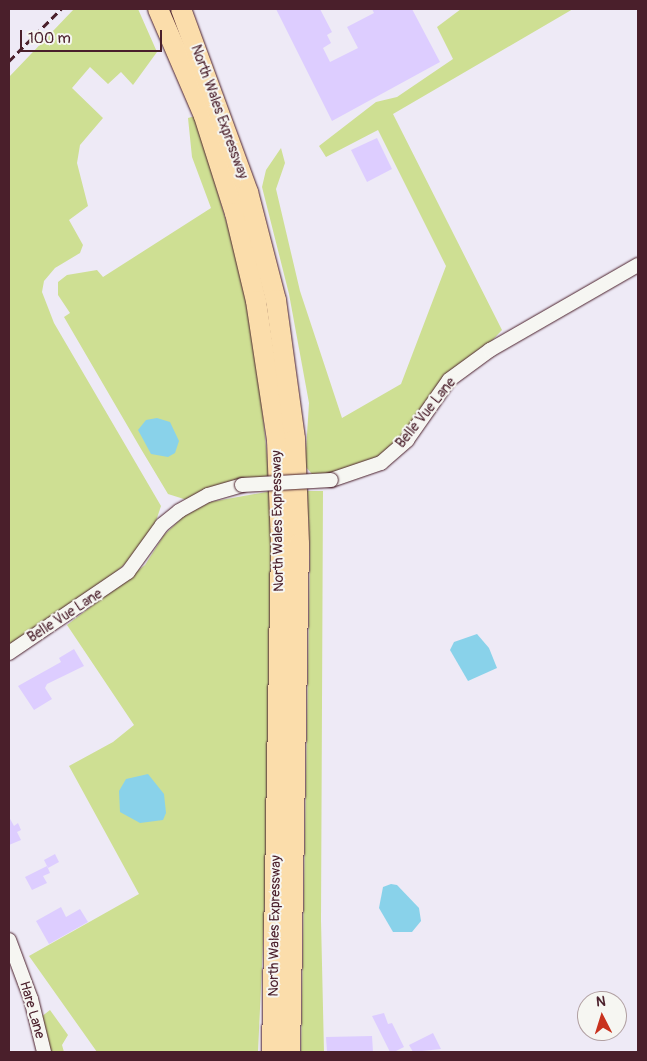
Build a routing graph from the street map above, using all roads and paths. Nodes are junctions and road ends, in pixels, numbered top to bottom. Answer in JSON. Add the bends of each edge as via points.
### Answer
{"nodes":[{"id":1,"x":158,"y":9,"type":"edge"},
{"id":2,"x":181,"y":9,"type":"edge"},
{"id":3,"x":638,"y":265,"type":"edge"},
{"id":4,"x":9,"y":653,"type":"edge"},
{"id":5,"x":9,"y":940,"type":"edge"},
{"id":6,"x":44,"y":1052,"type":"edge"},
{"id":7,"x":272,"y":1052,"type":"edge"},
{"id":8,"x":290,"y":1052,"type":"edge"}],
"edges":[{"from":1,"to":7,"type":"highway","name":"North Wales Expressway","via":[[204,116],[235,213],[256,301],[277,440],[281,544]]},
{"from":2,"to":8,"type":"highway","name":"North Wales Expressway","via":[[248,192],[276,300],[295,439],[299,544]]},
{"from":3,"to":4,"type":"street","name":"Belle Vue Lane","bridge":true,"via":[[490,350],[450,380],[407,440],[382,463],[332,480],[242,486],[208,495],[162,525],[128,572]]},
{"from":5,"to":6,"type":"street","name":"Hare Lane"}]}
